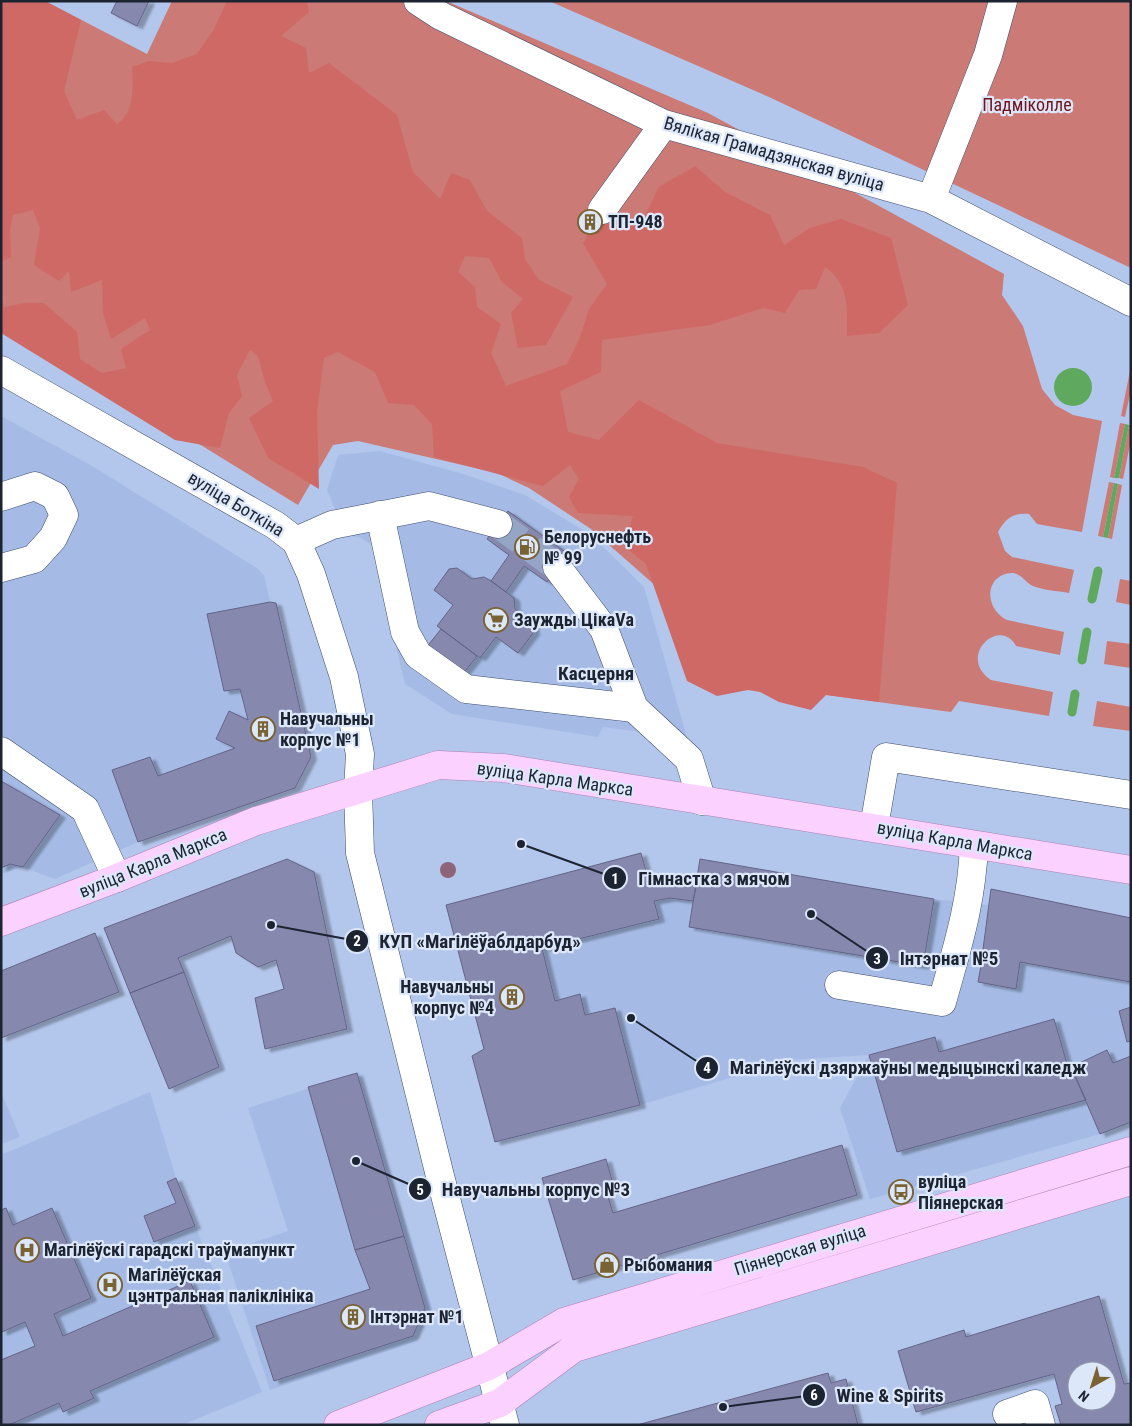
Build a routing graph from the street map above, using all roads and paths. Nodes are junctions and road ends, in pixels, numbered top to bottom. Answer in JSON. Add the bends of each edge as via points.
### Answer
{"nodes":[{"id":1,"x":418,"y":1,"type":"edge"},
{"id":2,"x":1003,"y":1,"type":"edge"},
{"id":3,"x":664,"y":124,"type":"junction"},
{"id":4,"x":931,"y":199,"type":"junction"},
{"id":5,"x":602,"y":210,"type":"dead end"},
{"id":6,"x":1131,"y":302,"type":"edge"},
{"id":7,"x":1,"y":370,"type":"edge"},
{"id":8,"x":1,"y":496,"type":"edge"},
{"id":9,"x":380,"y":515,"type":"junction"},
{"id":10,"x":498,"y":524,"type":"tunnel mouth"},
{"id":11,"x":296,"y":541,"type":"junction"},
{"id":12,"x":557,"y":567,"type":"tunnel mouth"},
{"id":13,"x":1,"y":568,"type":"edge"},
{"id":14,"x":634,"y":708,"type":"junction"},
{"id":15,"x":1,"y":751,"type":"edge"},
{"id":16,"x":358,"y":790,"type":"junction"},
{"id":17,"x":1131,"y":795,"type":"edge"},
{"id":18,"x":702,"y":801,"type":"junction"},
{"id":19,"x":874,"y":828,"type":"junction"},
{"id":20,"x":974,"y":845,"type":"junction"},
{"id":21,"x":1131,"y":870,"type":"edge"},
{"id":22,"x":117,"y":878,"type":"junction"},
{"id":23,"x":1,"y":922,"type":"edge"},
{"id":24,"x":839,"y":985,"type":"dead end"},
{"id":25,"x":1131,"y":1152,"type":"edge"},
{"id":26,"x":1131,"y":1181,"type":"edge"},
{"id":27,"x":489,"y":1366,"type":"junction"},
{"id":28,"x":502,"y":1414,"type":"edge"},
{"id":29,"x":1007,"y":1414,"type":"dead end"},
{"id":30,"x":338,"y":1425,"type":"edge"},
{"id":31,"x":439,"y":1425,"type":"edge"},
{"id":32,"x":1040,"y":1425,"type":"edge"}],
"edges":[{"from":1,"to":3,"type":"street","name":"Вялікая Грамадзянская вуліца","via":[[440,16]]},
{"from":2,"to":4,"type":"street","via":[[988,55]]},
{"from":3,"to":4,"type":"street","name":"Вялікая Грамадзянская вуліца"},
{"from":3,"to":5,"type":"street"},
{"from":4,"to":6,"type":"street","name":"Вялікая Грамадзянская вуліца"},
{"from":7,"to":11,"type":"street","name":"вуліца Боткіна","via":[[275,525]]},
{"from":8,"to":13,"type":"street","via":[[36,486],[55,496],[64,515],[53,538],[34,558]]},
{"from":9,"to":10,"type":"street","via":[[429,506]]},
{"from":9,"to":11,"type":"street","via":[[327,527]]},
{"from":9,"to":14,"type":"street","via":[[405,632],[418,655],[466,689]]},
{"from":11,"to":16,"type":"street","name":"вуліца Боткіна","via":[[311,574],[344,677],[360,754]]},
{"from":12,"to":14,"type":"street","via":[[604,629]]},
{"from":14,"to":18,"type":"street","via":[[689,759]]},
{"from":15,"to":22,"type":"street","via":[[85,809]]},
{"from":16,"to":18,"type":"main road","name":"вуліца Карла Маркса","via":[[438,765],[504,768]]},
{"from":16,"to":22,"type":"main road","name":"вуліца Карла Маркса","via":[[256,821]]},
{"from":16,"to":27,"type":"street","name":"вуліца Боткіна","via":[[360,853]]},
{"from":17,"to":19,"type":"street","via":[[886,757]]},
{"from":18,"to":19,"type":"main road","name":"вуліца Карла Маркса"},
{"from":19,"to":20,"type":"main road","name":"вуліца Карла Маркса"},
{"from":20,"to":21,"type":"main road","name":"вуліца Карла Маркса"},
{"from":20,"to":24,"type":"street","via":[[973,876],[966,914],[942,1002]]},
{"from":22,"to":23,"type":"main road","name":"вуліца Карла Маркса"},
{"from":25,"to":27,"type":"main road","name":"Піянерская вуліца","via":[[564,1322]]},
{"from":26,"to":28,"type":"main road","name":"Піянерская вуліца","via":[[574,1348]]},
{"from":27,"to":28,"type":"street","name":"вуліца Боткіна"},
{"from":27,"to":30,"type":"main road","name":"Піянерская вуліца"},
{"from":28,"to":31,"type":"main road","name":"Піянерская вуліца"},
{"from":29,"to":32,"type":"street","via":[[1035,1404]]}]}
